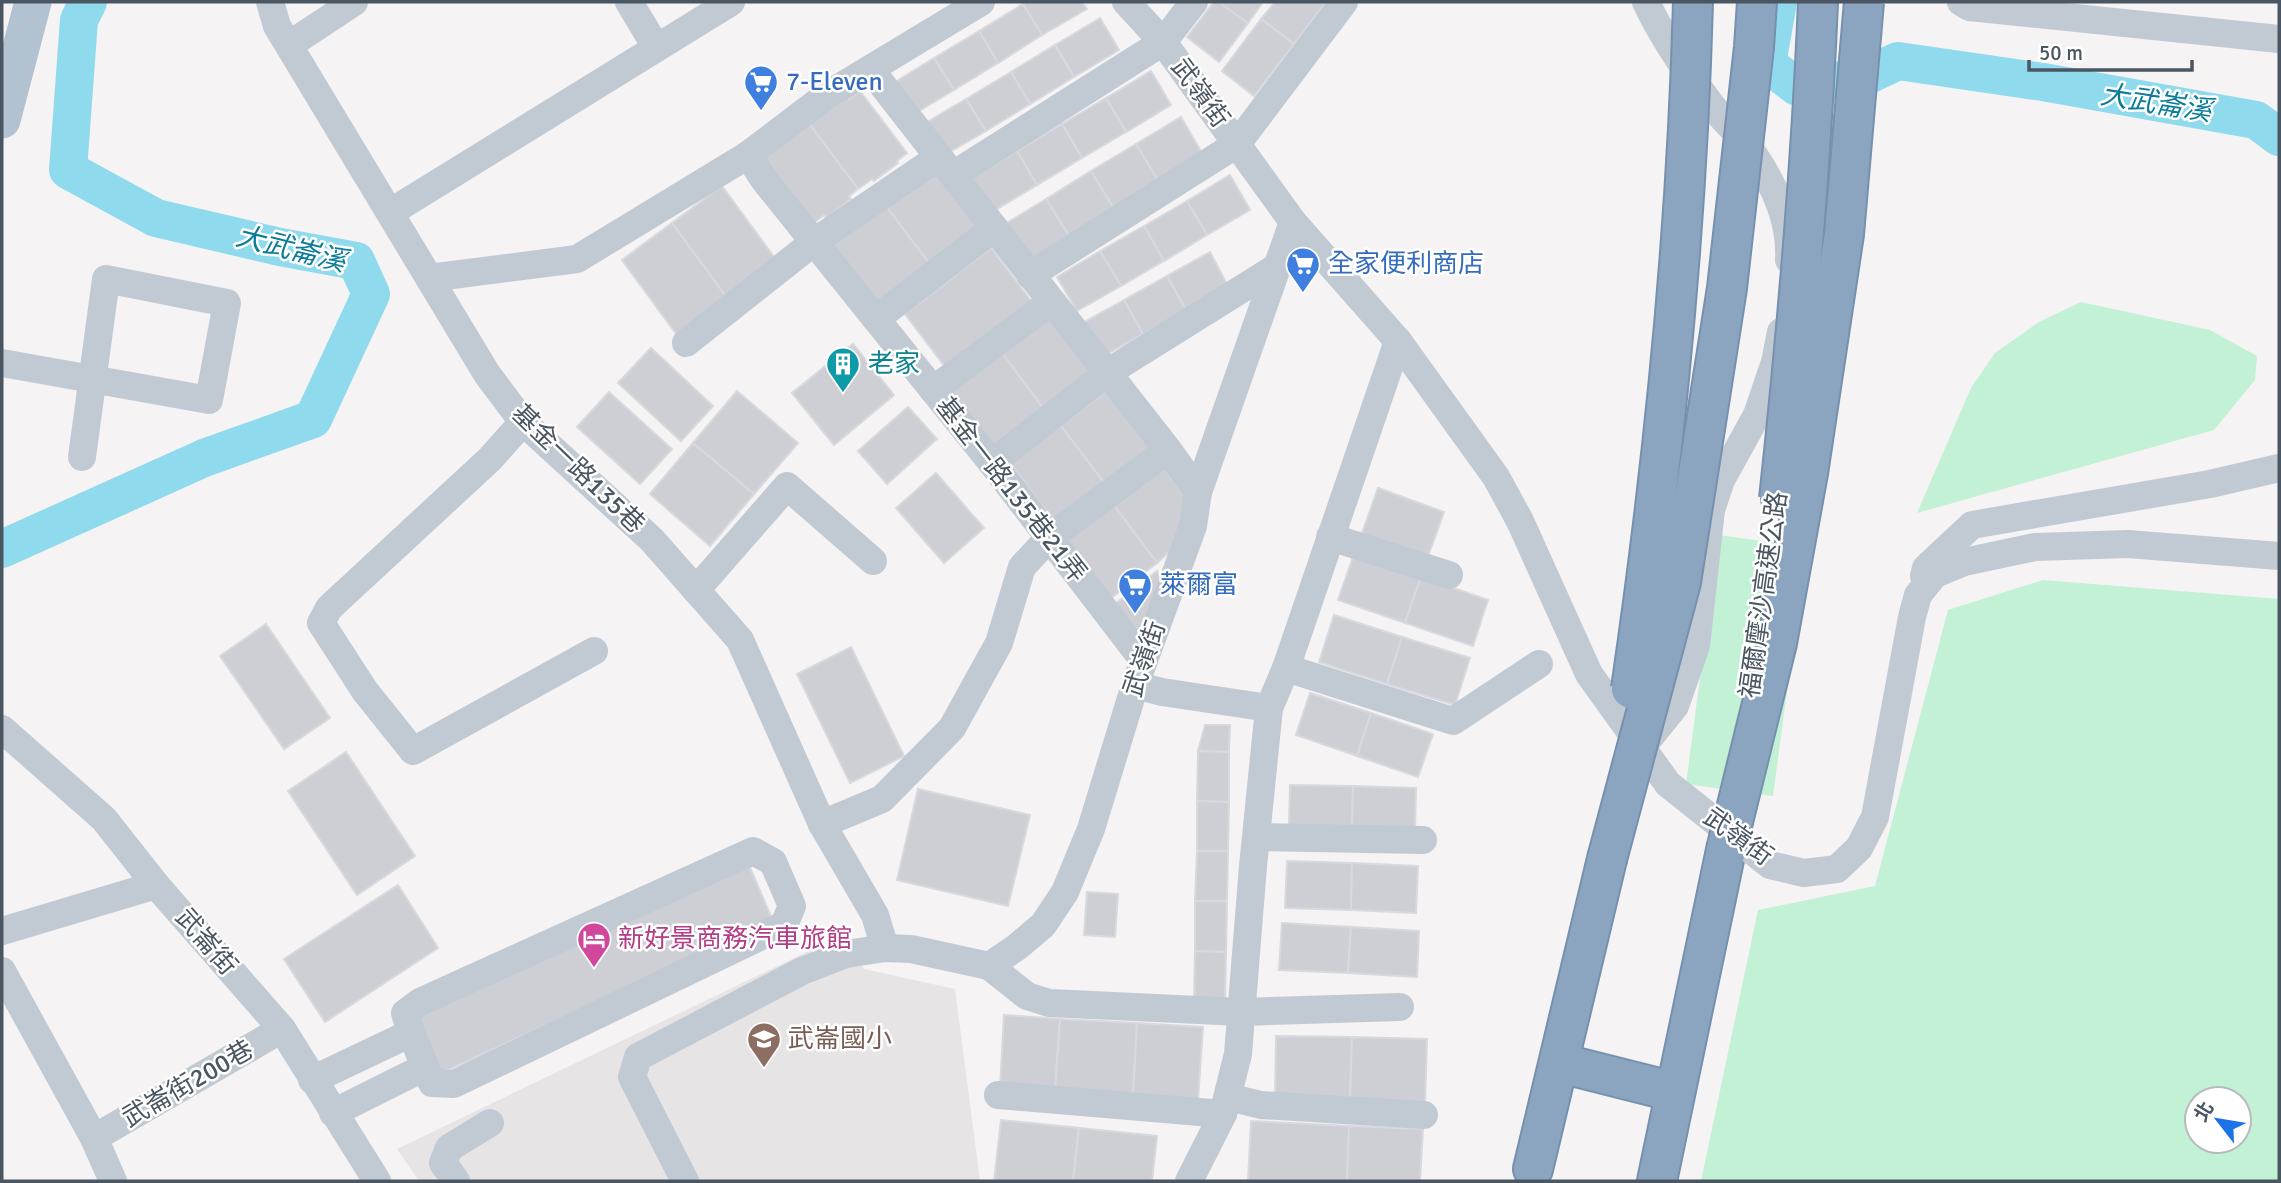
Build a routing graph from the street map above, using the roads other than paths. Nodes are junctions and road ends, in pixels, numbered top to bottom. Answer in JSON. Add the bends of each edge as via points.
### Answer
{"nodes":[{"id":1,"x":33,"y":2,"type":"edge"},
{"id":2,"x":270,"y":2,"type":"edge"},
{"id":3,"x":354,"y":2,"type":"edge"},
{"id":4,"x":629,"y":2,"type":"edge"},
{"id":5,"x":731,"y":2,"type":"edge"},
{"id":6,"x":981,"y":2,"type":"edge"},
{"id":7,"x":1126,"y":2,"type":"edge"},
{"id":8,"x":1194,"y":2,"type":"edge"},
{"id":9,"x":1344,"y":2,"type":"edge"},
{"id":10,"x":1646,"y":2,"type":"edge"},
{"id":11,"x":1693,"y":2,"type":"edge"},
{"id":12,"x":1707,"y":2,"type":"edge"},
{"id":13,"x":1757,"y":2,"type":"edge"},
{"id":14,"x":1818,"y":2,"type":"edge"},
{"id":15,"x":1864,"y":2,"type":"edge"},
{"id":16,"x":1961,"y":2,"type":"edge"},
{"id":17,"x":2279,"y":39,"type":"edge"},
{"id":18,"x":1163,"y":42,"type":"junction"},
{"id":19,"x":289,"y":45,"type":"junction"},
{"id":20,"x":656,"y":47,"type":"junction"},
{"id":21,"x":870,"y":69,"type":"junction"},
{"id":22,"x":2,"y":120,"type":"edge"},
{"id":23,"x":1237,"y":144,"type":"junction"},
{"id":24,"x":748,"y":155,"type":"junction"},
{"id":25,"x":946,"y":166,"type":"junction"},
{"id":26,"x":391,"y":212,"type":"junction"},
{"id":27,"x":1293,"y":222,"type":"junction"},
{"id":28,"x":994,"y":228,"type":"junction"},
{"id":29,"x":814,"y":242,"type":"junction"},
{"id":30,"x":1277,"y":267,"type":"junction"},
{"id":31,"x":1030,"y":275,"type":"junction"},
{"id":32,"x":429,"y":278,"type":"junction"},
{"id":33,"x":1051,"y":302,"type":"junction"},
{"id":34,"x":876,"y":319,"type":"junction"},
{"id":35,"x":1398,"y":341,"type":"junction"},
{"id":36,"x":686,"y":342,"type":"dead end"},
{"id":37,"x":1671,"y":345,"type":"junction"},
{"id":38,"x":2,"y":363,"type":"edge"},
{"id":39,"x":1107,"y":373,"type":"junction"},
{"id":40,"x":92,"y":380,"type":"junction"},
{"id":41,"x":933,"y":390,"type":"junction"},
{"id":42,"x":523,"y":422,"type":"junction"},
{"id":43,"x":1168,"y":450,"type":"junction"},
{"id":44,"x":82,"y":457,"type":"dead end"},
{"id":45,"x":992,"y":463,"type":"junction"},
{"id":46,"x":2279,"y":468,"type":"edge"},
{"id":47,"x":1198,"y":492,"type":"junction"},
{"id":48,"x":1330,"y":537,"type":"junction"},
{"id":49,"x":1049,"y":538,"type":"junction"},
{"id":50,"x":2279,"y":556,"type":"edge"},
{"id":51,"x":873,"y":561,"type":"dead end"},
{"id":52,"x":1448,"y":575,"type":"dead end"},
{"id":53,"x":696,"y":590,"type":"junction"},
{"id":54,"x":1918,"y":595,"type":"junction"},
{"id":55,"x":594,"y":651,"type":"dead end"},
{"id":56,"x":1539,"y":664,"type":"dead end"},
{"id":57,"x":1286,"y":668,"type":"junction"},
{"id":58,"x":1140,"y":673,"type":"junction"},
{"id":59,"x":1269,"y":708,"type":"junction"},
{"id":60,"x":2,"y":729,"type":"edge"},
{"id":61,"x":1642,"y":748,"type":"junction"},
{"id":62,"x":822,"y":824,"type":"junction"},
{"id":63,"x":1257,"y":837,"type":"junction"},
{"id":64,"x":1423,"y":840,"type":"dead end"},
{"id":65,"x":1726,"y":850,"type":"junction"},
{"id":66,"x":1607,"y":859,"type":"junction"},
{"id":67,"x":156,"y":885,"type":"junction"},
{"id":68,"x":2,"y":931,"type":"edge"},
{"id":69,"x":884,"y":948,"type":"junction"},
{"id":70,"x":989,"y":966,"type":"junction"},
{"id":71,"x":2,"y":971,"type":"edge"},
{"id":72,"x":1400,"y":1007,"type":"dead end"},
{"id":73,"x":1241,"y":1012,"type":"junction"},
{"id":74,"x":282,"y":1029,"type":"junction"},
{"id":75,"x":411,"y":1033,"type":"junction"},
{"id":76,"x":1560,"y":1063,"type":"junction"},
{"id":77,"x":425,"y":1067,"type":"junction"},
{"id":78,"x":312,"y":1080,"type":"junction"},
{"id":79,"x":1675,"y":1092,"type":"junction"},
{"id":80,"x":998,"y":1095,"type":"dead end"},
{"id":81,"x":1226,"y":1106,"type":"junction"},
{"id":82,"x":333,"y":1112,"type":"junction"},
{"id":83,"x":1424,"y":1115,"type":"dead end"},
{"id":84,"x":490,"y":1123,"type":"dead end"},
{"id":85,"x":94,"y":1138,"type":"junction"},
{"id":86,"x":1533,"y":1169,"type":"dead end"},
{"id":87,"x":1192,"y":1180,"type":"edge"},
{"id":88,"x":113,"y":1181,"type":"edge"},
{"id":89,"x":377,"y":1181,"type":"edge"},
{"id":90,"x":456,"y":1181,"type":"edge"},
{"id":91,"x":685,"y":1181,"type":"edge"},
{"id":92,"x":1657,"y":1181,"type":"edge"}],
"edges":[{"from":1,"to":22,"type":"main road"},
{"from":2,"to":19,"type":"street","name":"基金一路135巷"},
{"from":3,"to":19,"type":"street"},
{"from":4,"to":20,"type":"street"},
{"from":5,"to":20,"type":"street"},
{"from":6,"to":21,"type":"street"},
{"from":7,"to":18,"type":"street","name":"武嶺街"},
{"from":8,"to":18,"type":"street"},
{"from":9,"to":23,"type":"street"},
{"from":10,"to":61,"type":"street","via":[[1661,34],[1713,107],[1754,154],[1782,208],[1790,247],[1787,302],[1775,362],[1757,415],[1721,480],[1711,510],[1696,646],[1675,706]]},
{"from":11,"to":37,"type":"highway","bridge":true},
{"from":12,"to":37,"type":"highway","bridge":true,"via":[[1693,169]]},
{"from":13,"to":66,"type":"highway","bridge":true,"via":[[1727,288],[1681,582]]},
{"from":14,"to":65,"type":"highway","name":"福爾摩沙高速公路","bridge":true,"via":[[1800,304],[1780,492]]},
{"from":15,"to":65,"type":"highway","bridge":true,"via":[[1844,234],[1808,473],[1777,643]]},
{"from":16,"to":17,"type":"street","via":[[1969,7]]},
{"from":18,"to":23,"type":"street","name":"武嶺街"},
{"from":18,"to":25,"type":"street"},
{"from":19,"to":26,"type":"street","name":"基金一路135巷"},
{"from":20,"to":26,"type":"street"},
{"from":21,"to":24,"type":"street","via":[[827,95]]},
{"from":21,"to":25,"type":"street"},
{"from":23,"to":27,"type":"street","name":"武嶺街"},
{"from":23,"to":31,"type":"street"},
{"from":24,"to":29,"type":"street","name":"基金一路135巷21弄"},
{"from":24,"to":32,"type":"street","via":[[577,259]]},
{"from":25,"to":28,"type":"street"},
{"from":25,"to":29,"type":"street"},
{"from":26,"to":32,"type":"street","name":"基金一路135巷"},
{"from":27,"to":30,"type":"street","name":"武嶺街"},
{"from":27,"to":35,"type":"street","name":"武嶺街"},
{"from":28,"to":31,"type":"street"},
{"from":28,"to":34,"type":"street"},
{"from":29,"to":34,"type":"street","name":"基金一路135巷21弄"},
{"from":29,"to":36,"type":"street"},
{"from":30,"to":39,"type":"street"},
{"from":30,"to":47,"type":"street","name":"武嶺街"},
{"from":31,"to":33,"type":"street"},
{"from":32,"to":42,"type":"street","name":"基金一路135巷","via":[[487,374]]},
{"from":33,"to":39,"type":"street"},
{"from":33,"to":41,"type":"street"},
{"from":34,"to":41,"type":"street","name":"基金一路135巷21弄"},
{"from":35,"to":48,"type":"street"},
{"from":35,"to":61,"type":"street","name":"武嶺街","via":[[1496,477],[1589,674]]},
{"from":37,"to":66,"type":"highway","bridge":true,"via":[[1647,576]]},
{"from":38,"to":40,"type":"street"},
{"from":39,"to":43,"type":"street"},
{"from":39,"to":45,"type":"street"},
{"from":40,"to":40,"type":"street","via":[[106,279],[227,303],[209,400]]},
{"from":40,"to":44,"type":"street"},
{"from":41,"to":45,"type":"street","name":"基金一路135巷21弄"},
{"from":42,"to":53,"type":"street","name":"基金一路135巷","via":[[652,540]]},
{"from":42,"to":55,"type":"street","via":[[328,608],[321,623],[365,691],[413,751]]},
{"from":43,"to":47,"type":"street"},
{"from":43,"to":49,"type":"street"},
{"from":45,"to":49,"type":"street","name":"基金一路135巷21弄"},
{"from":46,"to":54,"type":"street","name":"武嶺街","via":[[1972,525],[1926,568]]},
{"from":47,"to":58,"type":"street","name":"武嶺街","via":[[1193,526]]},
{"from":48,"to":52,"type":"street"},
{"from":48,"to":57,"type":"street"},
{"from":49,"to":58,"type":"street","name":"基金一路135巷21弄"},
{"from":49,"to":62,"type":"street","via":[[1022,567],[999,643],[952,728],[882,799]]},
{"from":50,"to":54,"type":"street","via":[[2129,544],[2035,547],[1964,562],[1935,574]]},
{"from":51,"to":53,"type":"street","via":[[787,486]]},
{"from":53,"to":62,"type":"street","name":"基金一路135巷","via":[[740,640]]},
{"from":54,"to":61,"type":"street","name":"武嶺街","via":[[1875,817],[1858,848],[1837,869],[1804,873],[1770,865],[1668,784]]},
{"from":56,"to":57,"type":"street","via":[[1452,721]]},
{"from":57,"to":59,"type":"street"},
{"from":58,"to":59,"type":"street","via":[[1162,692]]},
{"from":58,"to":70,"type":"street","name":"武嶺街","via":[[1091,829],[1065,892],[1043,925]]},
{"from":59,"to":63,"type":"street"},
{"from":60,"to":67,"type":"street","name":"武崙街","via":[[104,819]]},
{"from":62,"to":69,"type":"street","name":"基金一路135巷","via":[[875,915]]},
{"from":63,"to":64,"type":"street"},
{"from":63,"to":73,"type":"street"},
{"from":65,"to":79,"type":"highway","name":"福爾摩沙高速公路"},
{"from":66,"to":76,"type":"highway"},
{"from":67,"to":68,"type":"street"},
{"from":67,"to":74,"type":"street","name":"武崙街"},
{"from":69,"to":70,"type":"street","via":[[911,949]]},
{"from":69,"to":91,"type":"street","via":[[846,954],[802,971],[638,1056],[632,1077]]},
{"from":70,"to":73,"type":"street","via":[[1027,996],[1049,1003]]},
{"from":71,"to":85,"type":"street"},
{"from":72,"to":73,"type":"street"},
{"from":73,"to":81,"type":"street","via":[[1238,1054]]},
{"from":74,"to":78,"type":"street","name":"武崙街"},
{"from":74,"to":85,"type":"street","name":"武崙街200巷"},
{"from":75,"to":77,"type":"street"},
{"from":75,"to":77,"type":"street","via":[[405,1013],[420,1002],[753,851],[773,862],[792,906],[785,925],[454,1084],[432,1083]]},
{"from":75,"to":78,"type":"street"},
{"from":76,"to":79,"type":"highway"},
{"from":76,"to":86,"type":"highway"},
{"from":77,"to":82,"type":"street"},
{"from":78,"to":82,"type":"street","name":"武崙街"},
{"from":79,"to":92,"type":"highway","name":"福爾摩沙高速公路"},
{"from":80,"to":81,"type":"street"},
{"from":81,"to":83,"type":"street"},
{"from":81,"to":87,"type":"street"},
{"from":82,"to":89,"type":"street","name":"武崙街"},
{"from":84,"to":90,"type":"street","via":[[449,1148],[443,1163]]},
{"from":85,"to":88,"type":"street"}]}
